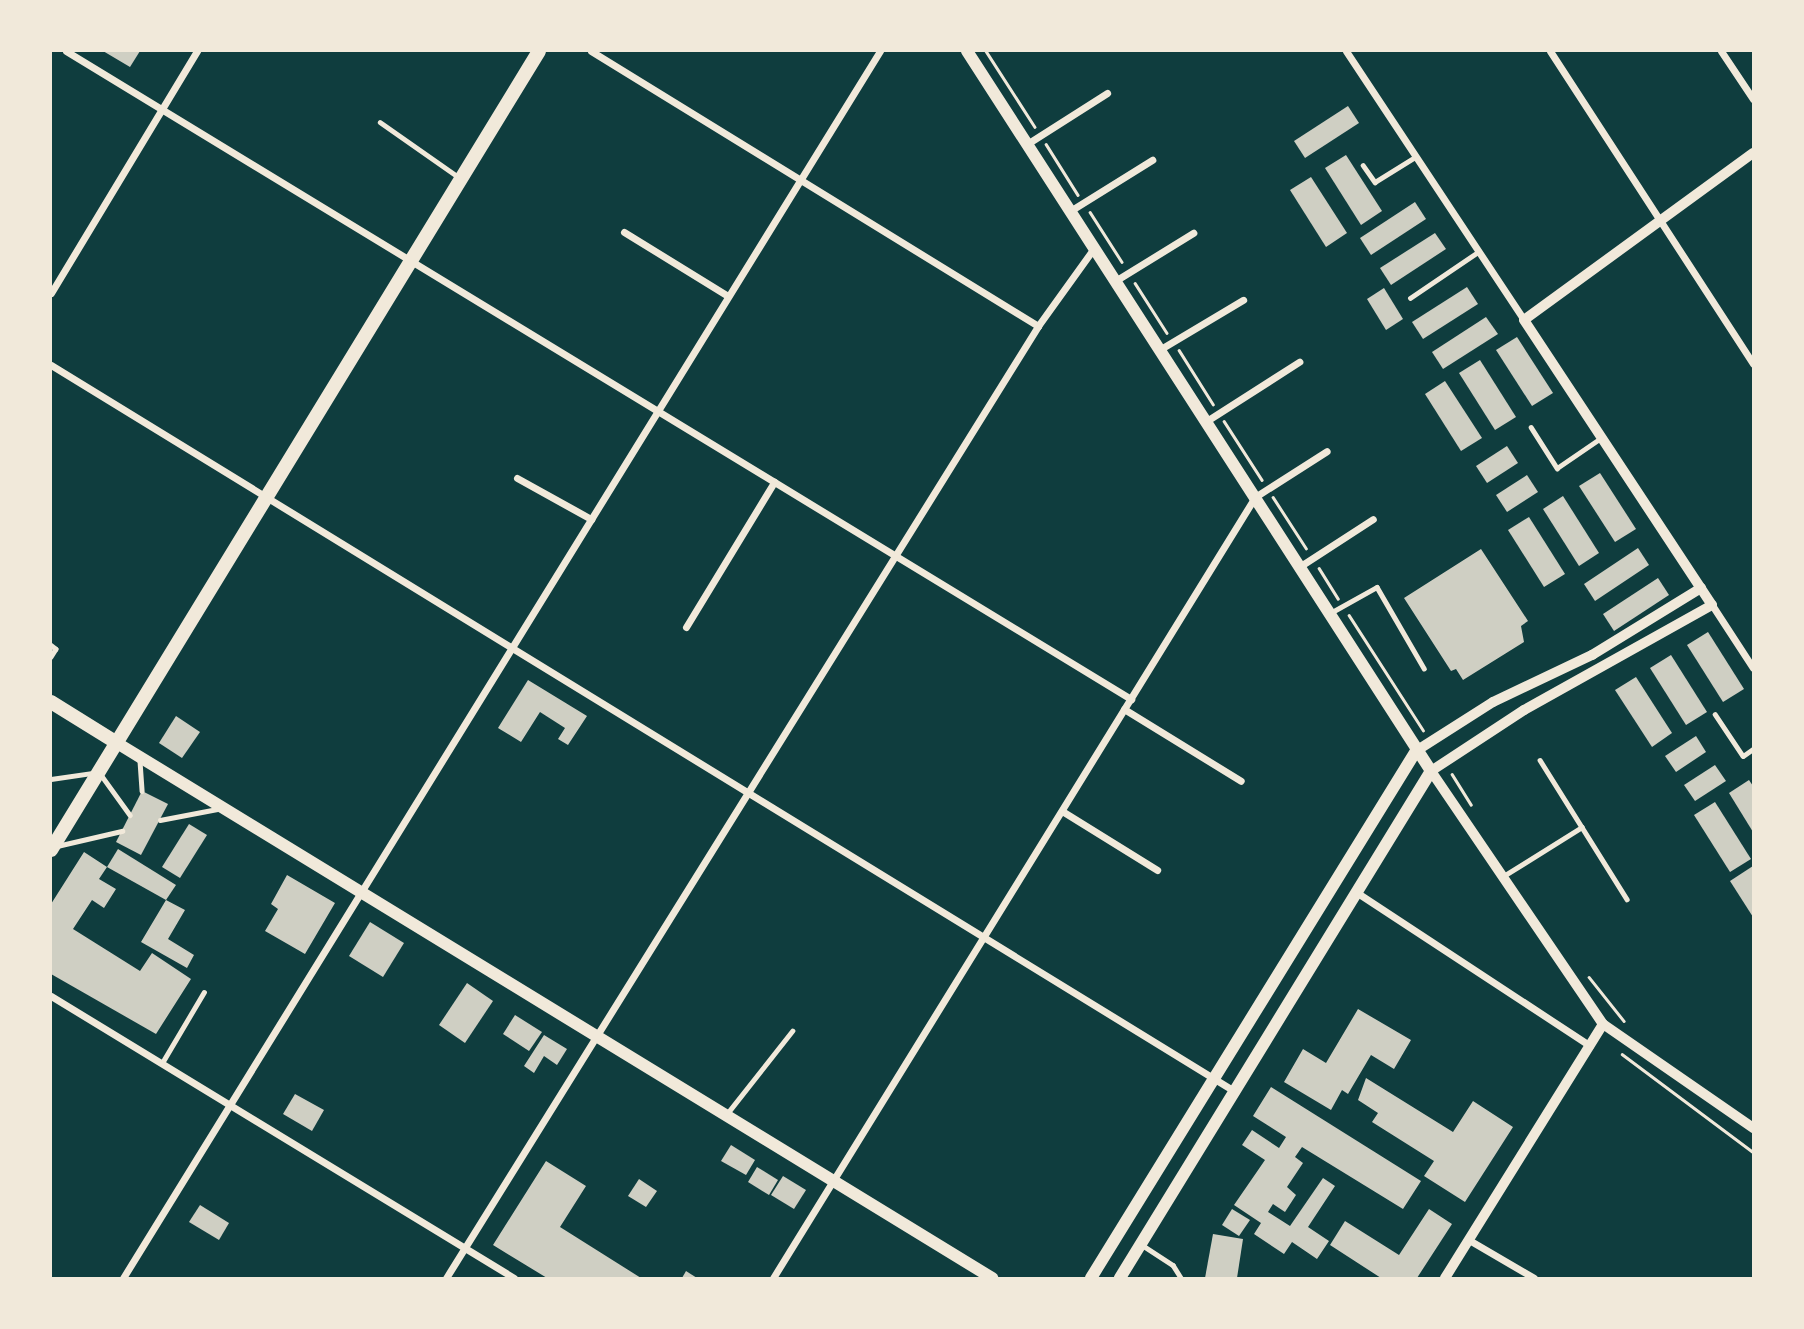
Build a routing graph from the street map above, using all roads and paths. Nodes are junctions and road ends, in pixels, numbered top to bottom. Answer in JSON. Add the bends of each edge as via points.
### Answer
{"nodes":[{"id":1,"x":66,"y":51,"type":"edge"},
{"id":2,"x":197,"y":51,"type":"edge"},
{"id":3,"x":540,"y":51,"type":"edge"},
{"id":4,"x":591,"y":51,"type":"edge"},
{"id":5,"x":880,"y":51,"type":"edge"},
{"id":6,"x":967,"y":51,"type":"edge"},
{"id":7,"x":986,"y":51,"type":"edge"},
{"id":8,"x":1346,"y":51,"type":"edge"},
{"id":9,"x":1550,"y":51,"type":"edge"},
{"id":10,"x":1721,"y":51,"type":"edge"},
{"id":11,"x":1107,"y":93,"type":"dead end"},
{"id":12,"x":1753,"y":99,"type":"edge"},
{"id":13,"x":162,"y":109,"type":"junction"},
{"id":14,"x":380,"y":122,"type":"dead end"},
{"id":15,"x":1041,"y":136,"type":"junction"},
{"id":16,"x":1027,"y":144,"type":"junction"},
{"id":17,"x":1753,"y":153,"type":"edge"},
{"id":18,"x":1416,"y":156,"type":"junction"},
{"id":19,"x":1152,"y":160,"type":"dead end"},
{"id":20,"x":1363,"y":165,"type":"dead end"},
{"id":21,"x":802,"y":177,"type":"junction"},
{"id":22,"x":461,"y":179,"type":"junction"},
{"id":23,"x":1083,"y":202,"type":"junction"},
{"id":24,"x":1070,"y":211,"type":"junction"},
{"id":25,"x":1660,"y":221,"type":"junction"},
{"id":26,"x":624,"y":232,"type":"dead end"},
{"id":27,"x":1193,"y":233,"type":"dead end"},
{"id":28,"x":1094,"y":248,"type":"junction"},
{"id":29,"x":1479,"y":251,"type":"junction"},
{"id":30,"x":411,"y":261,"type":"junction"},
{"id":31,"x":1129,"y":273,"type":"junction"},
{"id":32,"x":1115,"y":281,"type":"junction"},
{"id":33,"x":51,"y":293,"type":"edge"},
{"id":34,"x":728,"y":296,"type":"junction"},
{"id":35,"x":1410,"y":298,"type":"dead end"},
{"id":36,"x":1243,"y":300,"type":"dead end"},
{"id":37,"x":1524,"y":320,"type":"junction"},
{"id":38,"x":1038,"y":326,"type":"junction"},
{"id":39,"x":1173,"y":341,"type":"junction"},
{"id":40,"x":1159,"y":350,"type":"junction"},
{"id":41,"x":1300,"y":362,"type":"dead end"},
{"id":42,"x":1753,"y":364,"type":"edge"},
{"id":43,"x":51,"y":365,"type":"edge"},
{"id":44,"x":658,"y":411,"type":"junction"},
{"id":45,"x":1219,"y":413,"type":"junction"},
{"id":46,"x":1205,"y":422,"type":"junction"},
{"id":47,"x":1531,"y":427,"type":"dead end"},
{"id":48,"x":1601,"y":438,"type":"junction"},
{"id":49,"x":1328,"y":451,"type":"dead end"},
{"id":50,"x":517,"y":478,"type":"dead end"},
{"id":51,"x":774,"y":482,"type":"junction"},
{"id":52,"x":1268,"y":488,"type":"junction"},
{"id":53,"x":1255,"y":497,"type":"junction"},
{"id":54,"x":267,"y":498,"type":"junction"},
{"id":55,"x":591,"y":519,"type":"junction"},
{"id":56,"x":1373,"y":519,"type":"dead end"},
{"id":57,"x":895,"y":555,"type":"junction"},
{"id":58,"x":1312,"y":558,"type":"junction"},
{"id":59,"x":1298,"y":567,"type":"junction"},
{"id":60,"x":1701,"y":588,"type":"junction"},
{"id":61,"x":1712,"y":605,"type":"junction"},
{"id":62,"x":1343,"y":606,"type":"junction"},
{"id":63,"x":1329,"y":614,"type":"junction"},
{"id":64,"x":685,"y":627,"type":"dead end"},
{"id":65,"x":51,"y":645,"type":"edge"},
{"id":66,"x":512,"y":647,"type":"junction"},
{"id":67,"x":51,"y":657,"type":"edge"},
{"id":68,"x":1753,"y":666,"type":"edge"},
{"id":69,"x":1424,"y":668,"type":"dead end"},
{"id":70,"x":1131,"y":699,"type":"junction"},
{"id":71,"x":51,"y":702,"type":"edge"},
{"id":72,"x":1124,"y":709,"type":"junction"},
{"id":73,"x":1715,"y":714,"type":"dead end"},
{"id":74,"x":1431,"y":742,"type":"junction"},
{"id":75,"x":117,"y":743,"type":"junction"},
{"id":76,"x":1753,"y":749,"type":"edge"},
{"id":77,"x":1416,"y":751,"type":"junction"},
{"id":78,"x":139,"y":757,"type":"junction"},
{"id":79,"x":1540,"y":760,"type":"dead end"},
{"id":80,"x":1444,"y":762,"type":"junction"},
{"id":81,"x":1431,"y":771,"type":"junction"},
{"id":82,"x":99,"y":772,"type":"junction"},
{"id":83,"x":51,"y":779,"type":"edge"},
{"id":84,"x":1241,"y":781,"type":"dead end"},
{"id":85,"x":142,"y":791,"type":"dead end"},
{"id":86,"x":750,"y":791,"type":"junction"},
{"id":87,"x":1472,"y":806,"type":"dead end"},
{"id":88,"x":226,"y":810,"type":"junction"},
{"id":89,"x":1062,"y":811,"type":"junction"},
{"id":90,"x":130,"y":815,"type":"dead end"},
{"id":91,"x":160,"y":820,"type":"dead end"},
{"id":92,"x":1582,"y":827,"type":"junction"},
{"id":93,"x":121,"y":831,"type":"dead end"},
{"id":94,"x":52,"y":849,"type":"edge"},
{"id":95,"x":1157,"y":870,"type":"dead end"},
{"id":96,"x":1502,"y":878,"type":"junction"},
{"id":97,"x":361,"y":892,"type":"junction"},
{"id":98,"x":1356,"y":892,"type":"junction"},
{"id":99,"x":1628,"y":899,"type":"dead end"},
{"id":100,"x":985,"y":935,"type":"junction"},
{"id":101,"x":1588,"y":976,"type":"dead end"},
{"id":102,"x":204,"y":992,"type":"dead end"},
{"id":103,"x":51,"y":996,"type":"edge"},
{"id":104,"x":1603,"y":1024,"type":"junction"},
{"id":105,"x":792,"y":1031,"type":"dead end"},
{"id":106,"x":596,"y":1036,"type":"junction"},
{"id":107,"x":1626,"y":1039,"type":"junction"},
{"id":108,"x":1590,"y":1046,"type":"junction"},
{"id":109,"x":162,"y":1063,"type":"junction"},
{"id":110,"x":1213,"y":1079,"type":"junction"},
{"id":111,"x":1236,"y":1093,"type":"junction"},
{"id":112,"x":230,"y":1105,"type":"junction"},
{"id":113,"x":725,"y":1115,"type":"junction"},
{"id":114,"x":1753,"y":1128,"type":"edge"},
{"id":115,"x":1753,"y":1152,"type":"edge"},
{"id":116,"x":834,"y":1181,"type":"junction"},
{"id":117,"x":1469,"y":1240,"type":"junction"},
{"id":118,"x":1141,"y":1244,"type":"junction"},
{"id":119,"x":465,"y":1248,"type":"junction"},
{"id":120,"x":123,"y":1278,"type":"edge"},
{"id":121,"x":446,"y":1278,"type":"edge"},
{"id":122,"x":514,"y":1278,"type":"edge"},
{"id":123,"x":774,"y":1278,"type":"edge"},
{"id":124,"x":992,"y":1278,"type":"edge"},
{"id":125,"x":1091,"y":1278,"type":"edge"},
{"id":126,"x":1120,"y":1278,"type":"edge"},
{"id":127,"x":1181,"y":1278,"type":"edge"},
{"id":128,"x":1445,"y":1278,"type":"edge"},
{"id":129,"x":1534,"y":1278,"type":"edge"}],
"edges":[{"from":1,"to":13,"type":"street"},
{"from":2,"to":13,"type":"street"},
{"from":3,"to":22,"type":"main road"},
{"from":4,"to":21,"type":"street"},
{"from":5,"to":21,"type":"street"},
{"from":6,"to":16,"type":"main road"},
{"from":7,"to":15,"type":"path"},
{"from":8,"to":18,"type":"street"},
{"from":9,"to":25,"type":"street"},
{"from":10,"to":12,"type":"street"},
{"from":11,"to":15,"type":"street"},
{"from":13,"to":30,"type":"street"},
{"from":13,"to":33,"type":"street"},
{"from":14,"to":22,"type":"lane"},
{"from":15,"to":16,"type":"street"},
{"from":15,"to":23,"type":"path"},
{"from":16,"to":24,"type":"main road"},
{"from":17,"to":25,"type":"street"},
{"from":18,"to":20,"type":"lane","via":[[1375,182]]},
{"from":18,"to":29,"type":"street"},
{"from":19,"to":23,"type":"street"},
{"from":21,"to":34,"type":"street"},
{"from":21,"to":38,"type":"street"},
{"from":22,"to":30,"type":"main road"},
{"from":23,"to":24,"type":"street"},
{"from":23,"to":31,"type":"path"},
{"from":24,"to":28,"type":"main road"},
{"from":25,"to":37,"type":"street"},
{"from":25,"to":42,"type":"street"},
{"from":26,"to":34,"type":"street"},
{"from":27,"to":31,"type":"street"},
{"from":28,"to":32,"type":"main road"},
{"from":28,"to":38,"type":"street"},
{"from":29,"to":35,"type":"lane"},
{"from":29,"to":37,"type":"street"},
{"from":30,"to":44,"type":"street"},
{"from":30,"to":54,"type":"main road"},
{"from":31,"to":32,"type":"street"},
{"from":31,"to":39,"type":"path"},
{"from":32,"to":40,"type":"main road"},
{"from":34,"to":44,"type":"street"},
{"from":36,"to":39,"type":"street"},
{"from":37,"to":48,"type":"street"},
{"from":38,"to":57,"type":"street"},
{"from":39,"to":40,"type":"street"},
{"from":39,"to":45,"type":"path"},
{"from":40,"to":46,"type":"main road"},
{"from":41,"to":45,"type":"street"},
{"from":43,"to":54,"type":"street"},
{"from":44,"to":51,"type":"street"},
{"from":44,"to":55,"type":"street"},
{"from":45,"to":46,"type":"street"},
{"from":45,"to":52,"type":"path"},
{"from":46,"to":53,"type":"main road"},
{"from":47,"to":48,"type":"lane","via":[[1557,468]]},
{"from":48,"to":60,"type":"street"},
{"from":49,"to":52,"type":"street"},
{"from":50,"to":55,"type":"street"},
{"from":51,"to":57,"type":"street"},
{"from":51,"to":64,"type":"street"},
{"from":52,"to":53,"type":"street"},
{"from":52,"to":58,"type":"path"},
{"from":53,"to":59,"type":"main road"},
{"from":53,"to":70,"type":"street"},
{"from":54,"to":66,"type":"street"},
{"from":54,"to":75,"type":"main road"},
{"from":55,"to":66,"type":"street"},
{"from":56,"to":58,"type":"street"},
{"from":57,"to":70,"type":"street"},
{"from":57,"to":86,"type":"street"},
{"from":58,"to":59,"type":"street"},
{"from":58,"to":62,"type":"path"},
{"from":59,"to":63,"type":"main road"},
{"from":60,"to":61,"type":"street"},
{"from":60,"to":74,"type":"street","via":[[1592,656],[1493,702]]},
{"from":61,"to":68,"type":"street"},
{"from":61,"to":80,"type":"street","via":[[1524,710]]},
{"from":62,"to":63,"type":"lane"},
{"from":62,"to":69,"type":"lane","via":[[1377,587]]},
{"from":62,"to":74,"type":"path"},
{"from":63,"to":77,"type":"main road"},
{"from":65,"to":67,"type":"lane","via":[[56,649]]},
{"from":66,"to":86,"type":"street"},
{"from":66,"to":97,"type":"street"},
{"from":70,"to":72,"type":"street"},
{"from":71,"to":75,"type":"main road"},
{"from":72,"to":84,"type":"street"},
{"from":72,"to":89,"type":"street"},
{"from":73,"to":76,"type":"lane","via":[[1743,756]]},
{"from":74,"to":77,"type":"street"},
{"from":75,"to":78,"type":"main road"},
{"from":75,"to":82,"type":"main road"},
{"from":77,"to":81,"type":"main road"},
{"from":77,"to":110,"type":"main road"},
{"from":78,"to":85,"type":"lane"},
{"from":78,"to":88,"type":"main road"},
{"from":79,"to":92,"type":"lane"},
{"from":80,"to":81,"type":"street"},
{"from":80,"to":87,"type":"path"},
{"from":81,"to":96,"type":"street"},
{"from":81,"to":98,"type":"main road"},
{"from":82,"to":83,"type":"lane"},
{"from":82,"to":90,"type":"lane"},
{"from":82,"to":94,"type":"main road"},
{"from":86,"to":100,"type":"street"},
{"from":86,"to":106,"type":"street"},
{"from":88,"to":91,"type":"lane","via":[[195,811]]},
{"from":88,"to":97,"type":"main road"},
{"from":89,"to":95,"type":"street"},
{"from":89,"to":100,"type":"street"},
{"from":92,"to":96,"type":"lane"},
{"from":92,"to":99,"type":"lane"},
{"from":93,"to":94,"type":"lane"},
{"from":96,"to":104,"type":"street"},
{"from":97,"to":106,"type":"main road"},
{"from":97,"to":112,"type":"street"},
{"from":98,"to":108,"type":"street"},
{"from":98,"to":111,"type":"main road"},
{"from":100,"to":110,"type":"street"},
{"from":100,"to":116,"type":"street"},
{"from":101,"to":107,"type":"path","via":[[1625,1023]]},
{"from":102,"to":109,"type":"lane"},
{"from":103,"to":109,"type":"street"},
{"from":104,"to":107,"type":"street"},
{"from":104,"to":108,"type":"street"},
{"from":105,"to":113,"type":"lane"},
{"from":106,"to":113,"type":"main road"},
{"from":106,"to":119,"type":"street"},
{"from":107,"to":114,"type":"street"},
{"from":107,"to":115,"type":"path","via":[[1621,1053],[1628,1061]]},
{"from":108,"to":117,"type":"street"},
{"from":109,"to":112,"type":"street"},
{"from":110,"to":111,"type":"street"},
{"from":110,"to":125,"type":"main road"},
{"from":111,"to":118,"type":"main road"},
{"from":112,"to":119,"type":"street"},
{"from":112,"to":120,"type":"street"},
{"from":113,"to":116,"type":"main road"},
{"from":116,"to":123,"type":"street"},
{"from":116,"to":124,"type":"main road"},
{"from":117,"to":128,"type":"street"},
{"from":117,"to":129,"type":"street"},
{"from":118,"to":126,"type":"main road"},
{"from":118,"to":127,"type":"lane","via":[[1173,1265]]},
{"from":119,"to":121,"type":"street"},
{"from":119,"to":122,"type":"street"}]}
